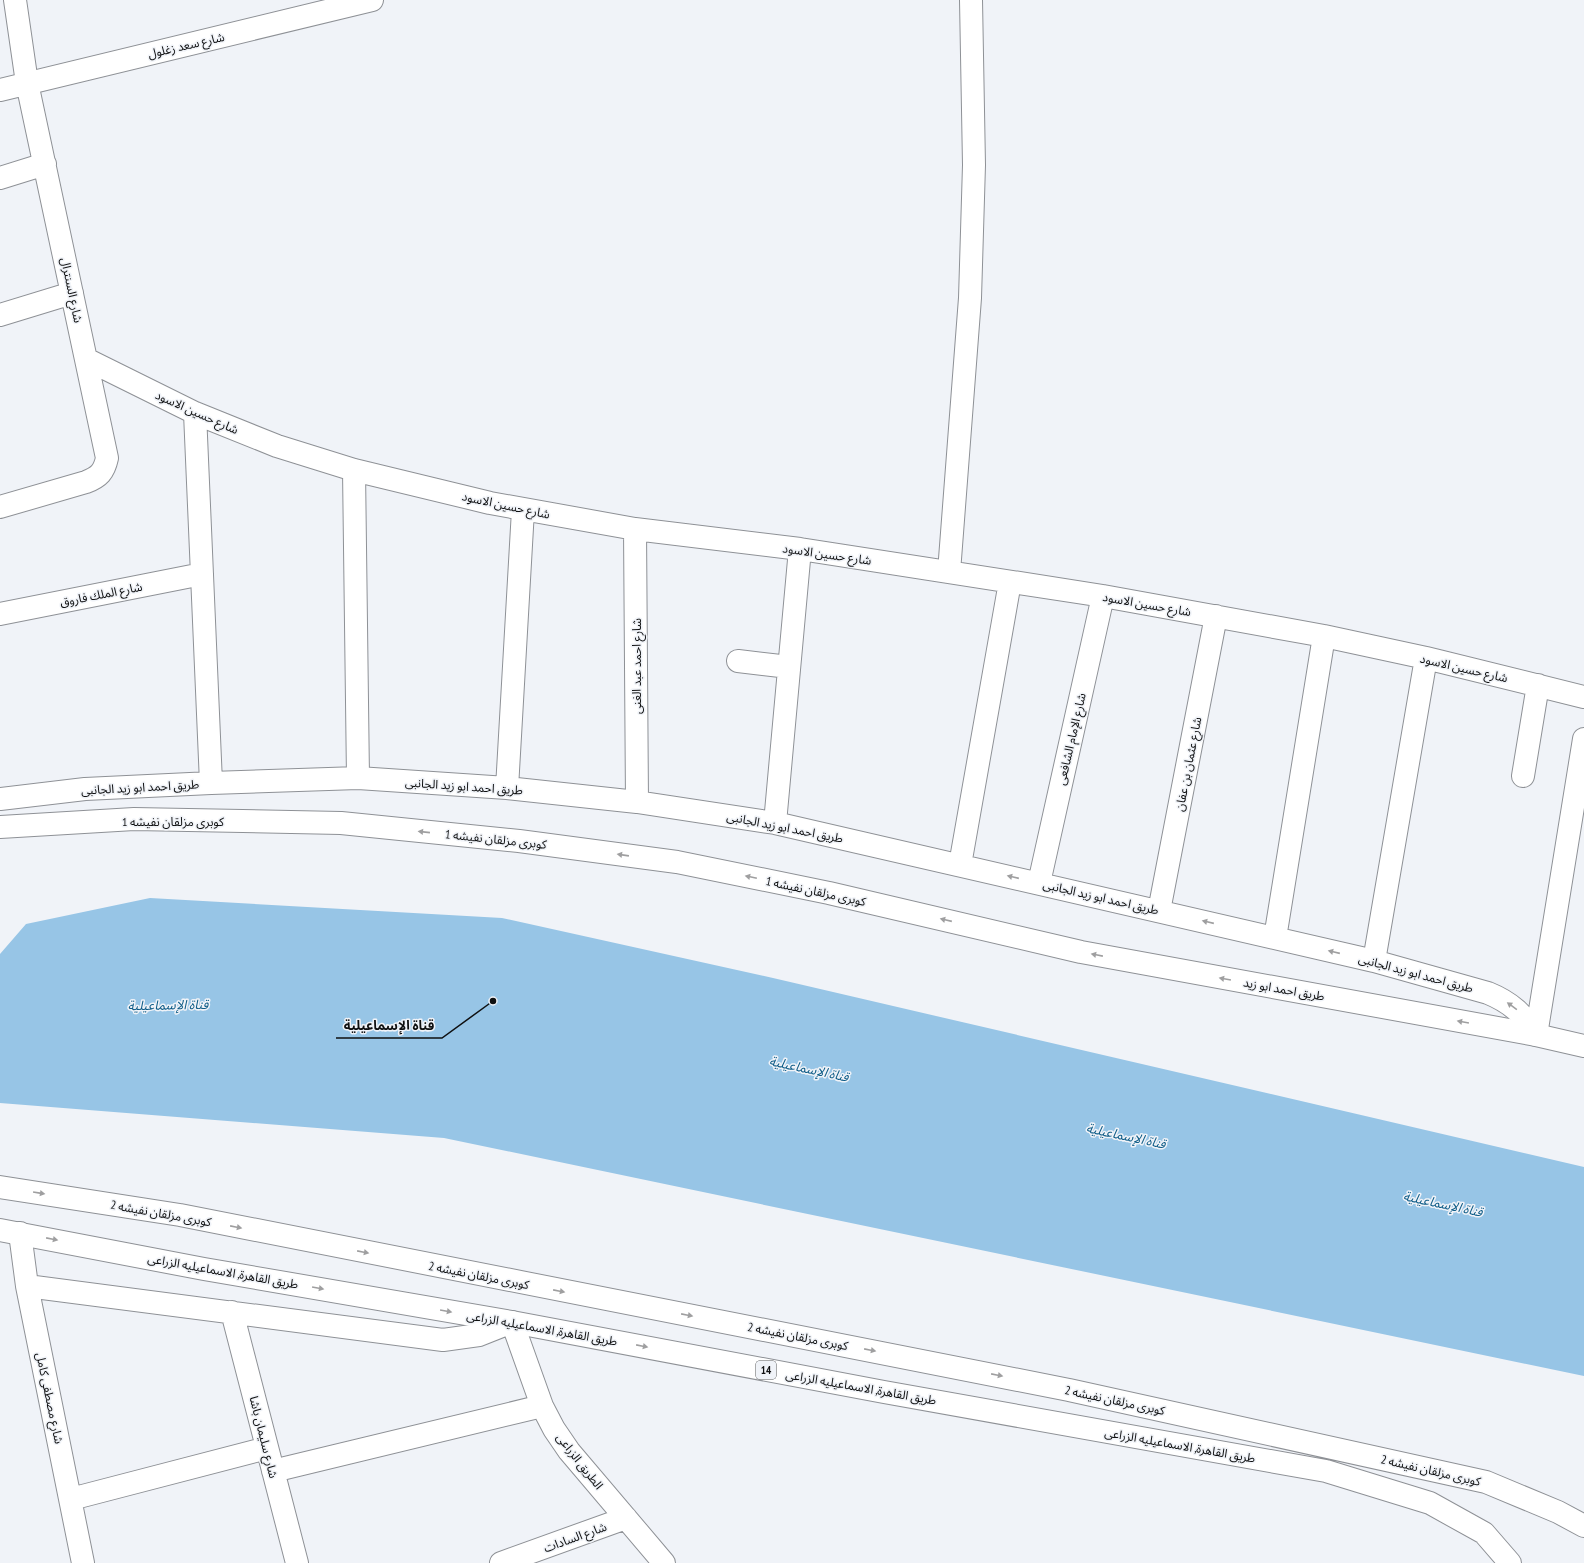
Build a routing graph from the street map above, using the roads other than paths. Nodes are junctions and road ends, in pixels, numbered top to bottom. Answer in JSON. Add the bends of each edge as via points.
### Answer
{"nodes":[{"id":1,"x":15,"y":0,"type":"edge"},
{"id":2,"x":372,"y":0,"type":"edge"},
{"id":3,"x":970,"y":0,"type":"edge"},
{"id":4,"x":27,"y":83,"type":"junction"},
{"id":5,"x":0,"y":90,"type":"edge"},
{"id":6,"x":45,"y":164,"type":"junction"},
{"id":7,"x":0,"y":178,"type":"edge"},
{"id":8,"x":72,"y":293,"type":"junction"},
{"id":9,"x":0,"y":315,"type":"edge"},
{"id":10,"x":86,"y":359,"type":"junction"},
{"id":11,"x":194,"y":413,"type":"junction"},
{"id":12,"x":354,"y":470,"type":"junction"},
{"id":13,"x":0,"y":507,"type":"edge"},
{"id":14,"x":522,"y":510,"type":"junction"},
{"id":15,"x":635,"y":529,"type":"junction"},
{"id":16,"x":800,"y":549,"type":"junction"},
{"id":17,"x":949,"y":572,"type":"junction"},
{"id":18,"x":202,"y":574,"type":"junction"},
{"id":19,"x":1010,"y":582,"type":"junction"},
{"id":20,"x":1103,"y":596,"type":"junction"},
{"id":21,"x":0,"y":614,"type":"edge"},
{"id":22,"x":1216,"y":616,"type":"junction"},
{"id":23,"x":1324,"y":636,"type":"junction"},
{"id":24,"x":1426,"y":658,"type":"junction"},
{"id":25,"x":738,"y":661,"type":"dead end"},
{"id":26,"x":789,"y":667,"type":"junction"},
{"id":27,"x":1538,"y":685,"type":"junction"},
{"id":28,"x":1584,"y":697,"type":"edge"},
{"id":29,"x":1584,"y":739,"type":"edge"},
{"id":30,"x":1523,"y":776,"type":"dead end"},
{"id":31,"x":358,"y":778,"type":"junction"},
{"id":32,"x":211,"y":783,"type":"junction"},
{"id":33,"x":507,"y":788,"type":"junction"},
{"id":34,"x":0,"y":798,"type":"edge"},
{"id":35,"x":637,"y":802,"type":"junction"},
{"id":36,"x":774,"y":823,"type":"junction"},
{"id":37,"x":0,"y":827,"type":"edge"},
{"id":38,"x":960,"y":865,"type":"junction"},
{"id":39,"x":1039,"y":883,"type":"junction"},
{"id":40,"x":1159,"y":911,"type":"junction"},
{"id":41,"x":984,"y":929,"type":"joint"},
{"id":42,"x":1275,"y":938,"type":"junction"},
{"id":43,"x":1374,"y":961,"type":"junction"},
{"id":44,"x":1536,"y":1035,"type":"junction"},
{"id":45,"x":1584,"y":1046,"type":"edge"},
{"id":46,"x":0,"y":1187,"type":"edge"},
{"id":47,"x":10,"y":1231,"type":"edge"},
{"id":48,"x":27,"y":1286,"type":"junction"},
{"id":49,"x":232,"y":1312,"type":"junction"},
{"id":50,"x":512,"y":1322,"type":"junction"},
{"id":51,"x":542,"y":1406,"type":"junction"},
{"id":52,"x":267,"y":1448,"type":"junction"},
{"id":53,"x":273,"y":1471,"type":"junction"},
{"id":54,"x":71,"y":1499,"type":"junction"},
{"id":55,"x":626,"y":1518,"type":"junction"},
{"id":56,"x":1584,"y":1526,"type":"edge"},
{"id":57,"x":83,"y":1563,"type":"edge"},
{"id":58,"x":298,"y":1563,"type":"edge"},
{"id":59,"x":501,"y":1563,"type":"edge"},
{"id":60,"x":664,"y":1563,"type":"edge"},
{"id":61,"x":1510,"y":1563,"type":"edge"}],
"edges":[{"from":1,"to":4,"type":"main road","name":"شارع السنترال"},
{"from":2,"to":4,"type":"main road","name":"شارع سعد زغلول"},
{"from":3,"to":17,"type":"main road","via":[[974,165],[970,298]]},
{"from":4,"to":5,"type":"main road","name":"شارع سعد زغلول"},
{"from":4,"to":6,"type":"main road","name":"شارع السنترال"},
{"from":6,"to":7,"type":"main road"},
{"from":6,"to":8,"type":"main road","name":"شارع السنترال"},
{"from":8,"to":9,"type":"main road"},
{"from":8,"to":10,"type":"main road","name":"شارع السنترال"},
{"from":10,"to":11,"type":"main road","name":"شارع حسين الاسود"},
{"from":10,"to":13,"type":"main road","name":"شارع السنترال","via":[[107,458],[104,469],[98,477],[86,482]]},
{"from":11,"to":12,"type":"main road","name":"شارع حسين الاسود","via":[[277,446]]},
{"from":11,"to":18,"type":"main road"},
{"from":12,"to":14,"type":"main road","name":"شارع حسين الاسود"},
{"from":12,"to":31,"type":"main road"},
{"from":14,"to":15,"type":"main road","name":"شارع حسين الاسود"},
{"from":14,"to":33,"type":"main road"},
{"from":15,"to":16,"type":"main road","name":"شارع حسين الاسود"},
{"from":15,"to":35,"type":"main road","name":"شارع احمد عبد الغنى"},
{"from":16,"to":17,"type":"main road","name":"شارع حسين الاسود"},
{"from":16,"to":26,"type":"main road"},
{"from":17,"to":19,"type":"main road","name":"شارع حسين الاسود"},
{"from":18,"to":21,"type":"main road","name":"شارع الملك فاروق"},
{"from":18,"to":32,"type":"main road"},
{"from":19,"to":20,"type":"main road","name":"شارع حسين الاسود"},
{"from":19,"to":38,"type":"main road"},
{"from":20,"to":22,"type":"main road","name":"شارع حسين الاسود"},
{"from":20,"to":39,"type":"main road","name":"شارع الإمام الشافعى"},
{"from":22,"to":23,"type":"main road","name":"شارع حسين الاسود"},
{"from":22,"to":40,"type":"main road","name":"شارع عثمان بن عفان"},
{"from":23,"to":24,"type":"main road","name":"شارع حسين الاسود"},
{"from":23,"to":42,"type":"main road"},
{"from":24,"to":27,"type":"main road","name":"شارع حسين الاسود"},
{"from":24,"to":43,"type":"main road"},
{"from":25,"to":26,"type":"main road"},
{"from":26,"to":36,"type":"main road"},
{"from":27,"to":28,"type":"main road","name":"شارع حسين الاسود"},
{"from":27,"to":30,"type":"main road"},
{"from":29,"to":44,"type":"main road"},
{"from":31,"to":32,"type":"main road","name":"طريق احمد ابو زيد الجانبى"},
{"from":31,"to":33,"type":"main road","name":"طريق احمد ابو زيد الجانبى"},
{"from":32,"to":34,"type":"main road","name":"طريق احمد ابو زيد الجانبى"},
{"from":33,"to":35,"type":"main road","name":"طريق احمد ابو زيد الجانبى"},
{"from":35,"to":36,"type":"main road","name":"طريق احمد ابو زيد الجانبى"},
{"from":36,"to":38,"type":"main road","name":"طريق احمد ابو زيد الجانبى"},
{"from":41,"to":37,"type":"main road","name":"كوبرى مزلقان نفيشه 1","one_way":true,"via":[[830,893],[677,862],[519,841],[341,823],[134,819]]},
{"from":39,"to":38,"type":"main road","name":"طريق احمد ابو زيد الجانبى","one_way":true},
{"from":39,"to":40,"type":"main road","name":"طريق احمد ابو زيد الجانبى"},
{"from":42,"to":40,"type":"main road","name":"طريق احمد ابو زيد الجانبى","one_way":true},
{"from":44,"to":41,"type":"main road","name":"طريق احمد ابو زيد","one_way":true,"via":[[1081,952]]},
{"from":43,"to":42,"type":"main road","name":"طريق احمد ابو زيد الجانبى","one_way":true},
{"from":44,"to":43,"type":"main road","name":"طريق احمد ابو زيد الجانبى","one_way":true,"via":[[1528,1021],[1503,999]]},
{"from":44,"to":45,"type":"main road","name":"طريق احمد ابو زيد"},
{"from":46,"to":56,"type":"main road","name":"كوبرى مزلقان نفيشه 2","one_way":true,"via":[[180,1215],[1069,1390],[1486,1482],[1558,1512]]},
{"from":47,"to":48,"type":"main road","name":"شارع مصطفى كامل"},
{"from":47,"to":50,"type":"main road","name":"طريق القاهرة, الاسماعيليه الزراعى","number":"14","one_way":true,"via":[[204,1269]]},
{"from":48,"to":49,"type":"main road"},
{"from":48,"to":54,"type":"main road","name":"شارع مصطفى كامل"},
{"from":49,"to":50,"type":"main road","via":[[443,1340],[479,1335]]},
{"from":49,"to":52,"type":"main road","name":"شارع سليمان باشا"},
{"from":50,"to":51,"type":"main road","name":"الطريق الزراعى"},
{"from":50,"to":61,"type":"main road","name":"طريق القاهرة, الاسماعيليه الزراعى","number":"14","one_way":true,"via":[[1326,1471],[1430,1503],[1484,1533]]},
{"from":51,"to":53,"type":"main road"},
{"from":51,"to":55,"type":"main road","name":"الطريق الزراعى","via":[[569,1451]]},
{"from":52,"to":53,"type":"main road","name":"شارع سليمان باشا"},
{"from":52,"to":54,"type":"main road"},
{"from":53,"to":58,"type":"main road","name":"شارع سليمان باشا"},
{"from":54,"to":57,"type":"main road","name":"شارع مصطفى كامل"},
{"from":55,"to":59,"type":"main road","name":"شارع السادات"},
{"from":55,"to":60,"type":"main road","name":"الطريق الزراعى"}]}
